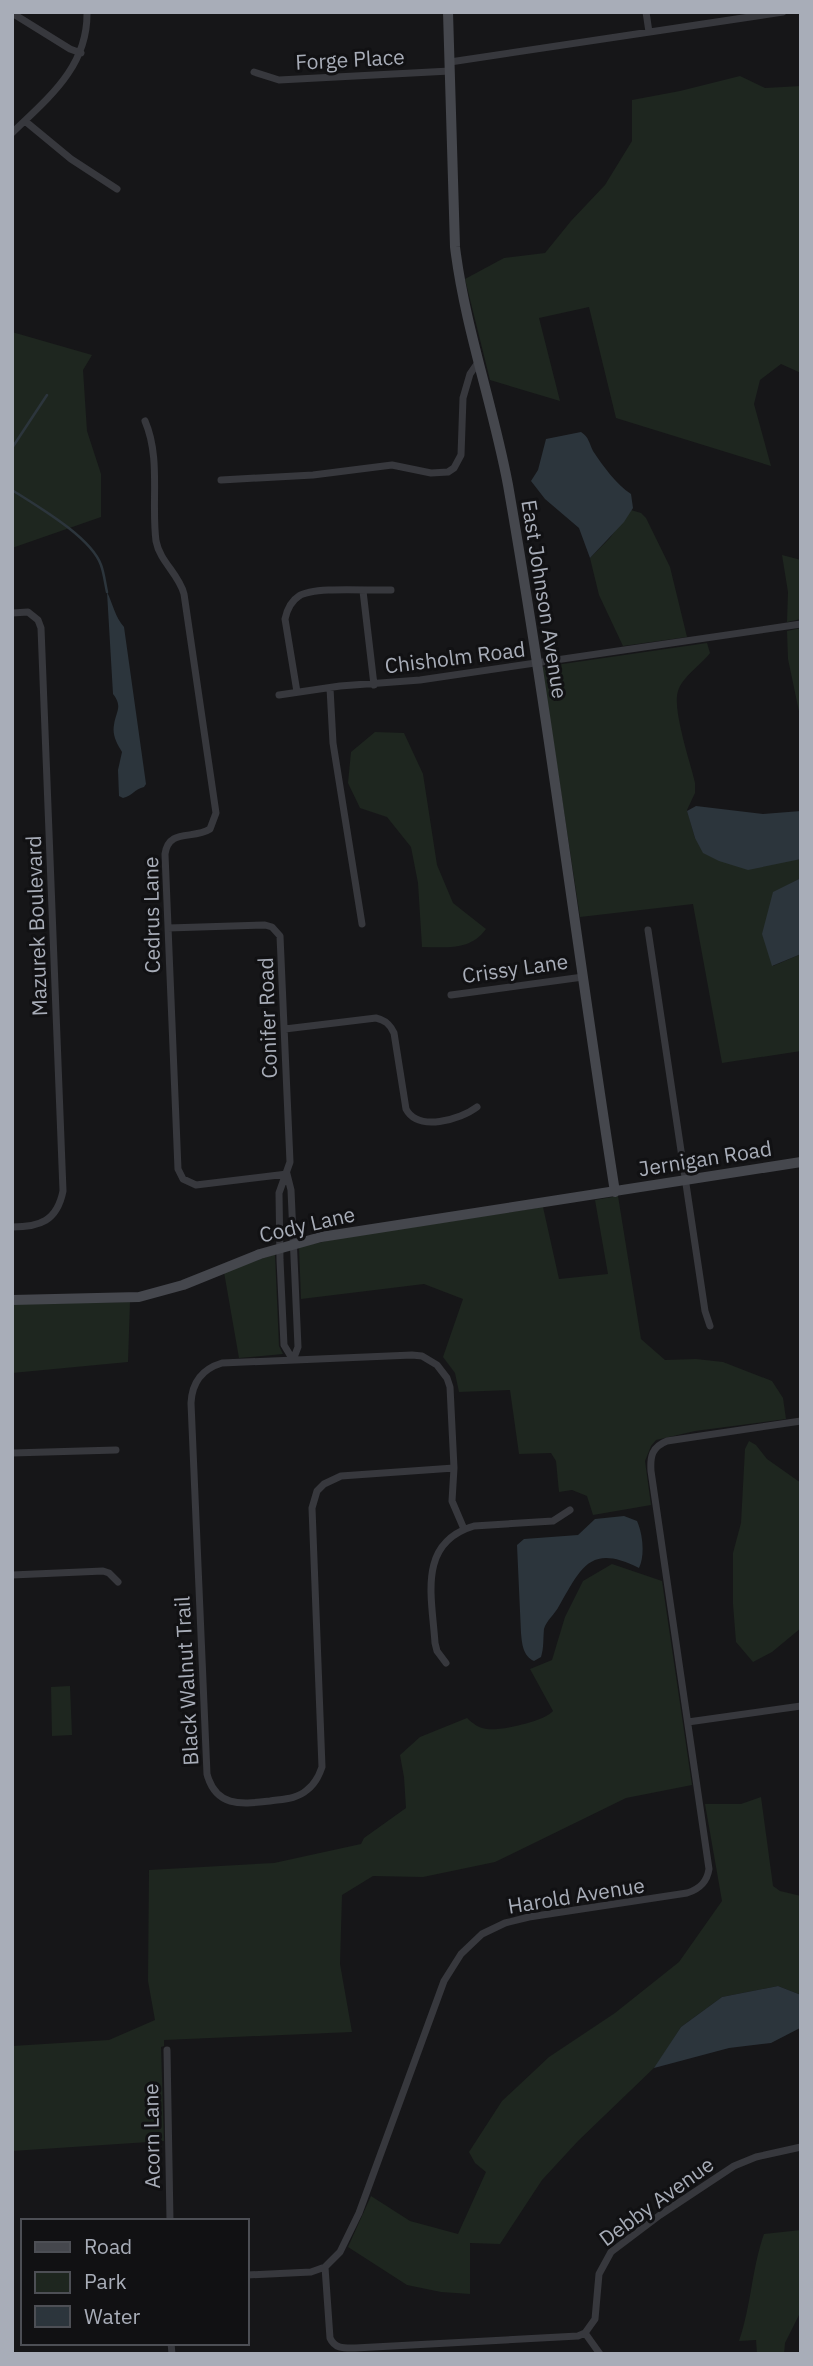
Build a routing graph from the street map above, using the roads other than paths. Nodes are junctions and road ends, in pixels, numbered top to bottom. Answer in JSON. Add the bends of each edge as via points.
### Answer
{"nodes":[{"id":1,"x":88,"y":12,"type":"edge"},
{"id":2,"x":448,"y":12,"type":"edge"},
{"id":3,"x":646,"y":12,"type":"edge"},
{"id":4,"x":783,"y":12,"type":"edge"},
{"id":5,"x":12,"y":13,"type":"edge"},
{"id":6,"x":649,"y":32,"type":"junction"},
{"id":7,"x":81,"y":53,"type":"junction"},
{"id":8,"x":450,"y":66,"type":"junction"},
{"id":9,"x":254,"y":72,"type":"dead end"},
{"id":10,"x":25,"y":121,"type":"junction"},
{"id":11,"x":12,"y":134,"type":"edge"},
{"id":12,"x":117,"y":189,"type":"dead end"},
{"id":13,"x":480,"y":360,"type":"junction"},
{"id":14,"x":145,"y":421,"type":"dead end"},
{"id":15,"x":220,"y":480,"type":"dead end"},
{"id":16,"x":391,"y":590,"type":"dead end"},
{"id":17,"x":363,"y":591,"type":"junction"},
{"id":18,"x":12,"y":613,"type":"edge"},
{"id":19,"x":801,"y":624,"type":"edge"},
{"id":20,"x":536,"y":664,"type":"junction"},
{"id":21,"x":374,"y":685,"type":"junction"},
{"id":22,"x":330,"y":688,"type":"junction"},
{"id":23,"x":297,"y":692,"type":"junction"},
{"id":24,"x":279,"y":695,"type":"dead end"},
{"id":25,"x":362,"y":924,"type":"dead end"},
{"id":26,"x":167,"y":928,"type":"junction"},
{"id":27,"x":648,"y":930,"type":"dead end"},
{"id":28,"x":583,"y":976,"type":"junction"},
{"id":29,"x":451,"y":995,"type":"dead end"},
{"id":30,"x":285,"y":1030,"type":"junction"},
{"id":31,"x":477,"y":1107,"type":"dead end"},
{"id":32,"x":801,"y":1162,"type":"edge"},
{"id":33,"x":287,"y":1174,"type":"junction"},
{"id":34,"x":687,"y":1181,"type":"junction"},
{"id":35,"x":615,"y":1192,"type":"junction"},
{"id":36,"x":12,"y":1227,"type":"edge"},
{"id":37,"x":294,"y":1244,"type":"junction"},
{"id":38,"x":281,"y":1248,"type":"junction"},
{"id":39,"x":12,"y":1300,"type":"edge"},
{"id":40,"x":710,"y":1326,"type":"dead end"},
{"id":41,"x":293,"y":1360,"type":"junction"},
{"id":42,"x":801,"y":1421,"type":"edge"},
{"id":43,"x":116,"y":1450,"type":"dead end"},
{"id":44,"x":12,"y":1453,"type":"edge"},
{"id":45,"x":454,"y":1468,"type":"junction"},
{"id":46,"x":569,"y":1510,"type":"dead end"},
{"id":47,"x":464,"y":1529,"type":"junction"},
{"id":48,"x":12,"y":1575,"type":"edge"},
{"id":49,"x":118,"y":1582,"type":"dead end"},
{"id":50,"x":446,"y":1663,"type":"dead end"},
{"id":51,"x":801,"y":1706,"type":"edge"},
{"id":52,"x":688,"y":1722,"type":"junction"},
{"id":53,"x":167,"y":2050,"type":"dead end"},
{"id":54,"x":801,"y":2147,"type":"edge"},
{"id":55,"x":170,"y":2219,"type":"edge"},
{"id":56,"x":325,"y":2267,"type":"junction"},
{"id":57,"x":248,"y":2275,"type":"edge"},
{"id":58,"x":585,"y":2333,"type":"junction"},
{"id":59,"x":600,"y":2354,"type":"edge"}],
"edges":[{"from":1,"to":7,"type":"street"},
{"from":2,"to":8,"type":"main road","name":"East Johnson Avenue"},
{"from":3,"to":6,"type":"street"},
{"from":4,"to":6,"type":"street","name":"Forge Place"},
{"from":5,"to":7,"type":"street"},
{"from":6,"to":8,"type":"street","name":"Forge Place"},
{"from":7,"to":10,"type":"street","via":[[66,78]]},
{"from":8,"to":9,"type":"street","name":"Forge Place","via":[[279,80]]},
{"from":8,"to":13,"type":"main road","name":"East Johnson Avenue","via":[[455,247]]},
{"from":10,"to":11,"type":"street"},
{"from":10,"to":12,"type":"street"},
{"from":13,"to":15,"type":"street","via":[[463,398],[461,455],[448,472],[392,466]]},
{"from":13,"to":20,"type":"main road","name":"East Johnson Avenue","via":[[508,487]]},
{"from":14,"to":26,"type":"street","name":"Cedrus Lane","via":[[152,441],[156,541],[184,594],[216,813],[210,829],[174,837],[166,847]]},
{"from":16,"to":17,"type":"street"},
{"from":17,"to":21,"type":"street"},
{"from":17,"to":23,"type":"street","via":[[316,591],[297,596],[291,604],[285,619]]},
{"from":18,"to":36,"type":"street","name":"Mazurek Boulevard","via":[[28,612],[41,628],[63,1191],[57,1209],[44,1222]]},
{"from":19,"to":20,"type":"street","name":"Chisholm Road"},
{"from":20,"to":21,"type":"street","name":"Chisholm Road"},
{"from":20,"to":28,"type":"main road","name":"East Johnson Avenue"},
{"from":21,"to":22,"type":"street","name":"Chisholm Road"},
{"from":22,"to":23,"type":"street","name":"Chisholm Road"},
{"from":22,"to":25,"type":"street","via":[[333,743]]},
{"from":23,"to":24,"type":"street","name":"Chisholm Road"},
{"from":26,"to":30,"type":"street","name":"Conifer Road","via":[[265,925],[276,930],[281,942]]},
{"from":26,"to":33,"type":"street","name":"Cedrus Lane","via":[[180,1175],[196,1185]]},
{"from":27,"to":34,"type":"street"},
{"from":28,"to":29,"type":"street","name":"Crissy Lane"},
{"from":28,"to":35,"type":"main road","name":"East Johnson Avenue"},
{"from":30,"to":31,"type":"street","via":[[383,1020],[394,1033],[410,1115],[428,1122],[460,1117]]},
{"from":30,"to":33,"type":"street","name":"Conifer Road"},
{"from":32,"to":34,"type":"main road","name":"Jernigan Road"},
{"from":33,"to":37,"type":"street","name":"Conifer Road"},
{"from":33,"to":38,"type":"street","name":"Conifer Road","via":[[279,1193]]},
{"from":34,"to":35,"type":"main road","name":"Jernigan Road"},
{"from":34,"to":40,"type":"street"},
{"from":35,"to":37,"type":"main road","name":"Cody Lane"},
{"from":37,"to":38,"type":"main road","name":"Cody Lane"},
{"from":37,"to":41,"type":"street","name":"Conifer Road","via":[[298,1348]]},
{"from":38,"to":39,"type":"main road","name":"Cody Lane","via":[[139,1297]]},
{"from":38,"to":41,"type":"street","name":"Conifer Road","via":[[284,1345]]},
{"from":41,"to":45,"type":"street","name":"Black Walnut Trail","via":[[412,1355],[430,1360],[442,1370],[450,1387]]},
{"from":41,"to":45,"type":"street","name":"Black Walnut Trail","via":[[222,1363],[199,1377],[191,1393],[207,1774],[212,1788],[225,1800],[242,1804],[300,1795],[315,1783],[322,1767],[312,1508],[317,1491],[341,1476]]},
{"from":42,"to":52,"type":"street","name":"Harold Avenue","via":[[667,1441],[651,1454]]},
{"from":43,"to":44,"type":"street"},
{"from":45,"to":47,"type":"street","name":"Black Walnut Trail","via":[[452,1501]]},
{"from":46,"to":47,"type":"street","via":[[553,1521]]},
{"from":47,"to":50,"type":"street","via":[[438,1552],[431,1575],[435,1643]]},
{"from":48,"to":49,"type":"street","via":[[103,1571]]},
{"from":51,"to":52,"type":"street"},
{"from":52,"to":56,"type":"street","name":"Harold Avenue","via":[[709,1869],[705,1882],[687,1893],[505,1923],[470,1944],[437,1997],[359,2213],[341,2252]]},
{"from":53,"to":55,"type":"street","name":"Acorn Lane"},
{"from":54,"to":58,"type":"street","name":"Debby Avenue","via":[[734,2166],[611,2252],[599,2274],[595,2319]]},
{"from":56,"to":57,"type":"street","via":[[311,2272]]},
{"from":56,"to":58,"type":"street","via":[[331,2340],[340,2348]]},
{"from":58,"to":59,"type":"street"}]}
